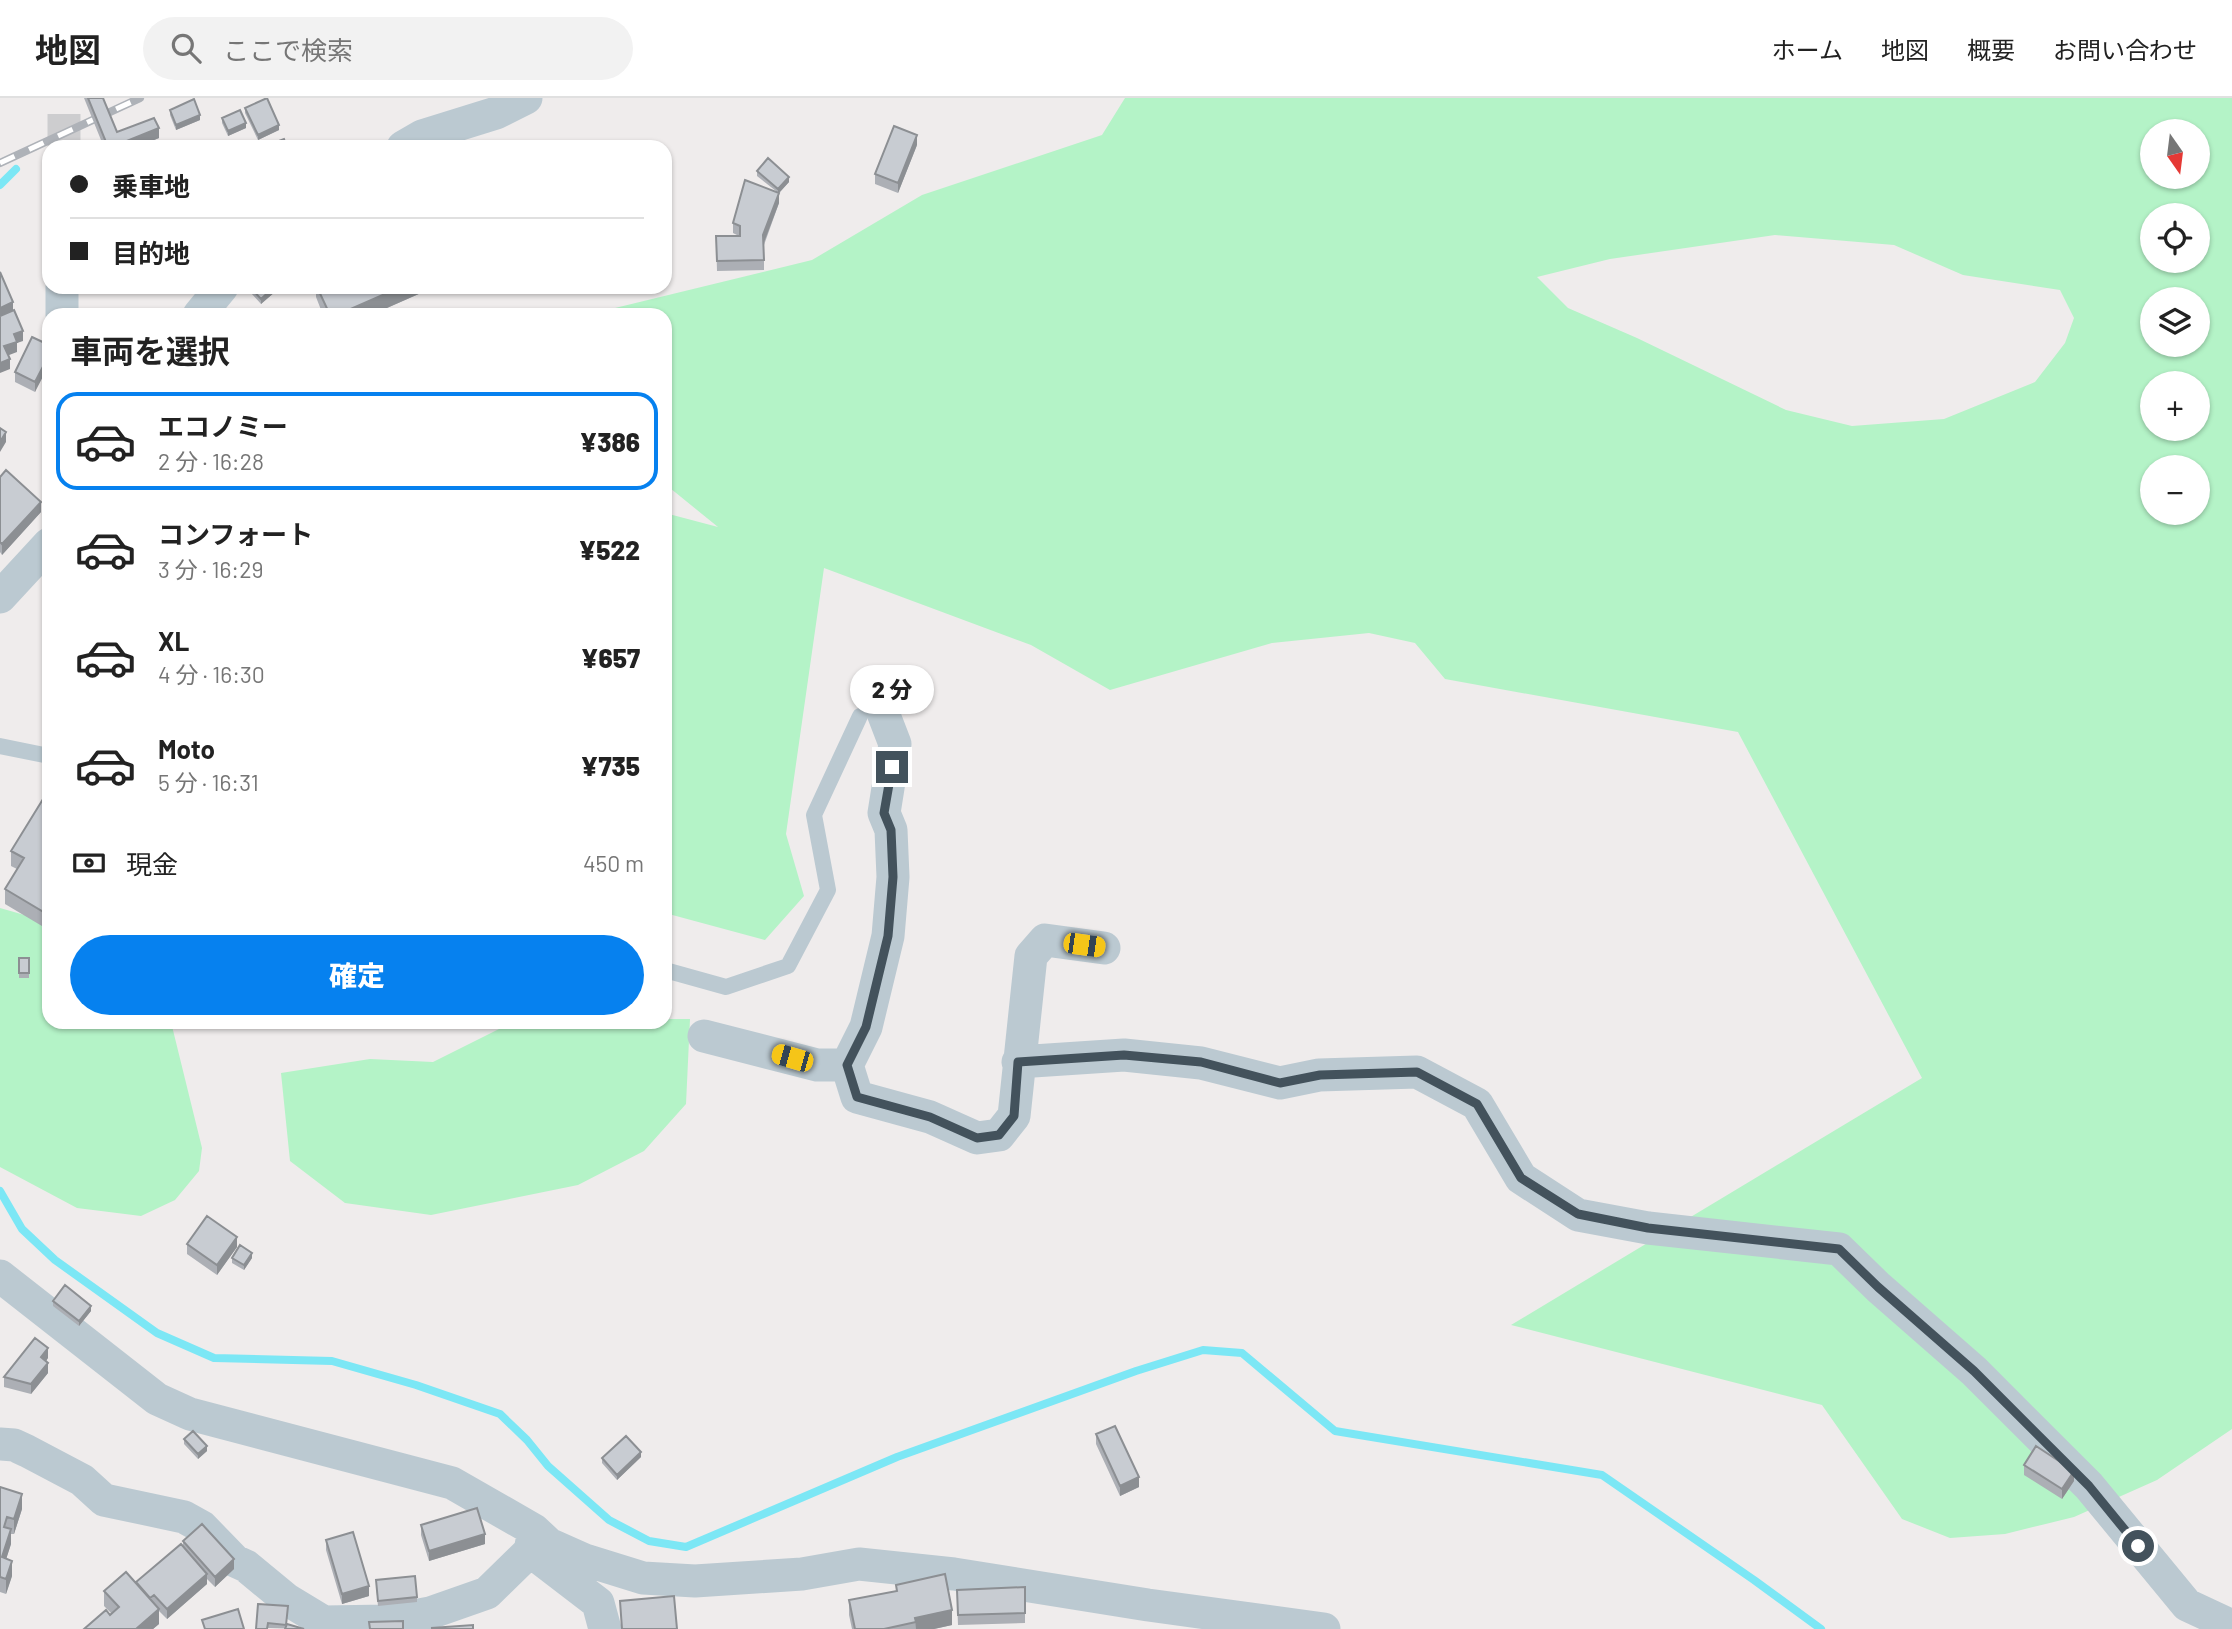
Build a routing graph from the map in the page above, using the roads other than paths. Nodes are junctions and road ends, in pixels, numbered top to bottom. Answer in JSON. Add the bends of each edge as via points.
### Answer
{"nodes":[{"id":1,"x":526,"y":98,"type":"edge"},
{"id":2,"x":415,"y":140,"type":"edge"},
{"id":3,"x":216,"y":294,"type":"edge"},
{"id":4,"x":205,"y":308,"type":"edge"},
{"id":5,"x":42,"y":552,"type":"edge"},
{"id":6,"x":0,"y":597,"type":"edge"},
{"id":7,"x":870,"y":710,"type":"joint"},
{"id":8,"x":0,"y":746,"type":"edge"},
{"id":9,"x":42,"y":755,"type":"edge"},
{"id":10,"x":1104,"y":947,"type":"dead end"},
{"id":11,"x":672,"y":972,"type":"edge"},
{"id":12,"x":705,"y":1035,"type":"dead end"},
{"id":13,"x":1018,"y":1062,"type":"junction"},
{"id":14,"x":847,"y":1065,"type":"junction"},
{"id":15,"x":0,"y":1276,"type":"edge"},
{"id":16,"x":0,"y":1444,"type":"edge"},
{"id":17,"x":542,"y":1537,"type":"junction"},
{"id":18,"x":2232,"y":1626,"type":"edge"},
{"id":19,"x":605,"y":1629,"type":"edge"},
{"id":20,"x":1324,"y":1629,"type":"edge"}],
"edges":[{"from":1,"to":2,"type":"street"},
{"from":3,"to":4,"type":"street"},
{"from":5,"to":6,"type":"street"},
{"from":7,"to":11,"type":"lane","via":[[814,815],[828,890],[788,966],[726,987]]},
{"from":7,"to":14,"type":"street","via":[[895,744],[884,813],[891,830],[893,877],[888,936],[866,1027]]},
{"from":8,"to":9,"type":"lane"},
{"from":10,"to":13,"type":"street","via":[[1045,940],[1031,956]]},
{"from":12,"to":14,"type":"street","via":[[817,1065]]},
{"from":13,"to":14,"type":"street","via":[[1014,1116],[999,1135],[977,1138],[930,1117],[857,1097]]},
{"from":13,"to":18,"type":"street","via":[[1124,1055],[1201,1062],[1280,1083],[1320,1075],[1417,1072],[1477,1104],[1521,1178],[1578,1214],[1648,1228],[1839,1249],[1974,1371],[2089,1486],[2187,1605]]},
{"from":15,"to":17,"type":"street","via":[[157,1399],[190,1414],[452,1483]]},
{"from":16,"to":17,"type":"street","via":[[14,1445],[82,1480],[104,1500],[184,1517],[286,1599],[324,1622],[387,1621],[430,1613],[487,1593]]},
{"from":17,"to":19,"type":"street","via":[[538,1557],[598,1603]]},
{"from":17,"to":20,"type":"street","via":[[584,1560],[643,1578],[695,1581],[802,1574],[859,1564]]}]}
